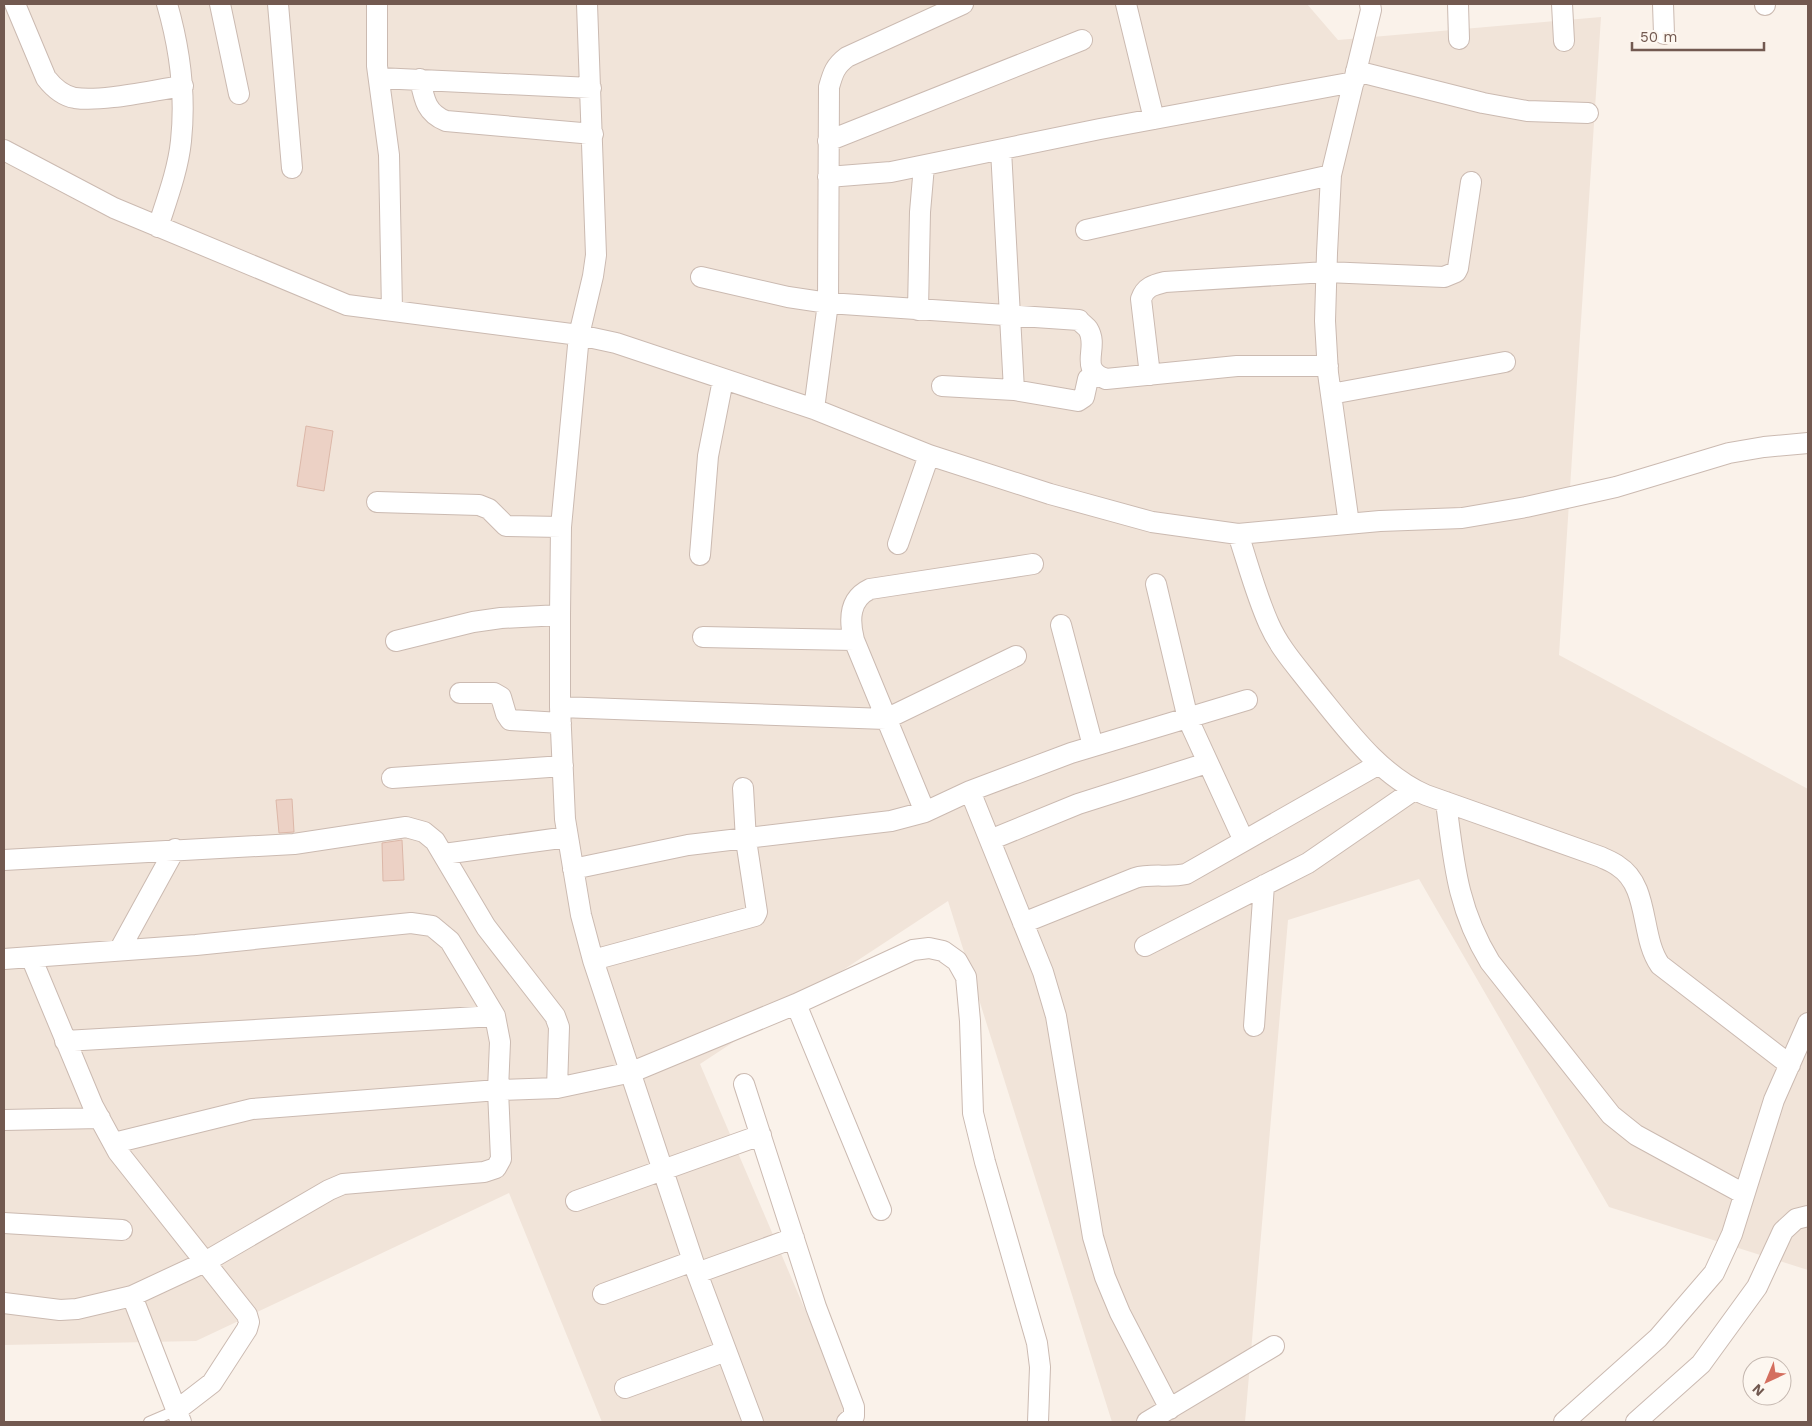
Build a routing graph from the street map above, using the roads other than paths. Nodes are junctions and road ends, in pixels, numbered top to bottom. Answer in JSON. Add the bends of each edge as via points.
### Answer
{"nodes":[{"id":1,"x":16,"y":4,"type":"edge"},
{"id":2,"x":167,"y":4,"type":"edge"},
{"id":3,"x":220,"y":4,"type":"edge"},
{"id":4,"x":278,"y":4,"type":"edge"},
{"id":5,"x":377,"y":4,"type":"edge"},
{"id":6,"x":587,"y":4,"type":"edge"},
{"id":7,"x":963,"y":4,"type":"edge"},
{"id":8,"x":1126,"y":4,"type":"edge"},
{"id":9,"x":1370,"y":4,"type":"edge"},
{"id":10,"x":1458,"y":4,"type":"edge"},
{"id":11,"x":1562,"y":4,"type":"edge"},
{"id":12,"x":1663,"y":4,"type":"edge"},
{"id":13,"x":1664,"y":34,"type":"dead end"},
{"id":14,"x":1459,"y":39,"type":"dead end"},
{"id":15,"x":1082,"y":40,"type":"dead end"},
{"id":16,"x":1564,"y":40,"type":"dead end"},
{"id":17,"x":1355,"y":76,"type":"junction"},
{"id":18,"x":379,"y":78,"type":"junction"},
{"id":19,"x":420,"y":79,"type":"junction"},
{"id":20,"x":183,"y":86,"type":"junction"},
{"id":21,"x":591,"y":88,"type":"junction"},
{"id":22,"x":239,"y":94,"type":"dead end"},
{"id":23,"x":1588,"y":114,"type":"dead end"},
{"id":24,"x":1154,"y":119,"type":"junction"},
{"id":25,"x":593,"y":134,"type":"junction"},
{"id":26,"x":828,"y":141,"type":"junction"},
{"id":27,"x":4,"y":150,"type":"edge"},
{"id":28,"x":1001,"y":150,"type":"junction"},
{"id":29,"x":924,"y":166,"type":"junction"},
{"id":30,"x":292,"y":168,"type":"dead end"},
{"id":31,"x":1331,"y":175,"type":"junction"},
{"id":32,"x":828,"y":177,"type":"junction"},
{"id":33,"x":1471,"y":182,"type":"dead end"},
{"id":34,"x":158,"y":227,"type":"junction"},
{"id":35,"x":1086,"y":230,"type":"dead end"},
{"id":36,"x":1326,"y":272,"type":"junction"},
{"id":37,"x":701,"y":277,"type":"dead end"},
{"id":38,"x":828,"y":303,"type":"junction"},
{"id":39,"x":392,"y":310,"type":"junction"},
{"id":40,"x":918,"y":310,"type":"junction"},
{"id":41,"x":1010,"y":315,"type":"junction"},
{"id":42,"x":579,"y":335,"type":"junction"},
{"id":43,"x":1505,"y":362,"type":"dead end"},
{"id":44,"x":1328,"y":366,"type":"junction"},
{"id":45,"x":1150,"y":375,"type":"junction"},
{"id":46,"x":1096,"y":376,"type":"junction"},
{"id":47,"x":723,"y":380,"type":"junction"},
{"id":48,"x":942,"y":386,"type":"dead end"},
{"id":49,"x":1014,"y":390,"type":"junction"},
{"id":50,"x":1331,"y":394,"type":"junction"},
{"id":51,"x":814,"y":409,"type":"junction"},
{"id":52,"x":1808,"y":443,"type":"edge"},
{"id":53,"x":929,"y":455,"type":"junction"},
{"id":54,"x":377,"y":502,"type":"dead end"},
{"id":55,"x":1349,"y":524,"type":"junction"},
{"id":56,"x":561,"y":527,"type":"junction"},
{"id":57,"x":1238,"y":534,"type":"junction"},
{"id":58,"x":898,"y":544,"type":"dead end"},
{"id":59,"x":700,"y":555,"type":"dead end"},
{"id":60,"x":1033,"y":564,"type":"dead end"},
{"id":61,"x":1156,"y":584,"type":"dead end"},
{"id":62,"x":560,"y":615,"type":"junction"},
{"id":63,"x":1060,"y":625,"type":"dead end"},
{"id":64,"x":703,"y":637,"type":"dead end"},
{"id":65,"x":854,"y":640,"type":"junction"},
{"id":66,"x":396,"y":641,"type":"dead end"},
{"id":67,"x":1016,"y":656,"type":"dead end"},
{"id":68,"x":460,"y":693,"type":"dead end"},
{"id":69,"x":1247,"y":700,"type":"dead end"},
{"id":70,"x":560,"y":715,"type":"junction"},
{"id":71,"x":886,"y":719,"type":"junction"},
{"id":72,"x":1188,"y":719,"type":"junction"},
{"id":73,"x":1093,"y":746,"type":"junction"},
{"id":74,"x":1207,"y":763,"type":"junction"},
{"id":75,"x":1379,"y":764,"type":"junction"},
{"id":76,"x":563,"y":766,"type":"junction"},
{"id":77,"x":392,"y":778,"type":"dead end"},
{"id":78,"x":743,"y":788,"type":"dead end"},
{"id":79,"x":1414,"y":790,"type":"junction"},
{"id":80,"x":970,"y":792,"type":"junction"},
{"id":81,"x":1446,"y":802,"type":"junction"},
{"id":82,"x":925,"y":812,"type":"junction"},
{"id":83,"x":568,"y":837,"type":"junction"},
{"id":84,"x":746,"y":840,"type":"junction"},
{"id":85,"x":990,"y":840,"type":"junction"},
{"id":86,"x":1244,"y":841,"type":"junction"},
{"id":87,"x":175,"y":849,"type":"junction"},
{"id":88,"x":444,"y":854,"type":"junction"},
{"id":89,"x":4,"y":860,"type":"edge"},
{"id":90,"x":573,"y":869,"type":"junction"},
{"id":91,"x":1264,"y":885,"type":"junction"},
{"id":92,"x":1024,"y":923,"type":"junction"},
{"id":93,"x":1146,"y":946,"type":"dead end"},
{"id":94,"x":120,"y":949,"type":"junction"},
{"id":95,"x":31,"y":957,"type":"junction"},
{"id":96,"x":4,"y":958,"type":"edge"},
{"id":97,"x":593,"y":960,"type":"junction"},
{"id":98,"x":796,"y":1004,"type":"junction"},
{"id":99,"x":495,"y":1016,"type":"junction"},
{"id":100,"x":1808,"y":1023,"type":"edge"},
{"id":101,"x":1254,"y":1026,"type":"dead end"},
{"id":102,"x":65,"y":1040,"type":"junction"},
{"id":103,"x":1790,"y":1065,"type":"junction"},
{"id":104,"x":632,"y":1072,"type":"junction"},
{"id":105,"x":744,"y":1084,"type":"dead end"},
{"id":106,"x":557,"y":1088,"type":"junction"},
{"id":107,"x":498,"y":1090,"type":"junction"},
{"id":108,"x":100,"y":1118,"type":"junction"},
{"id":109,"x":4,"y":1120,"type":"edge"},
{"id":110,"x":761,"y":1135,"type":"junction"},
{"id":111,"x":114,"y":1143,"type":"junction"},
{"id":112,"x":664,"y":1172,"type":"junction"},
{"id":113,"x":1744,"y":1194,"type":"junction"},
{"id":114,"x":576,"y":1201,"type":"dead end"},
{"id":115,"x":881,"y":1210,"type":"dead end"},
{"id":116,"x":1808,"y":1216,"type":"edge"},
{"id":117,"x":4,"y":1223,"type":"edge"},
{"id":118,"x":122,"y":1230,"type":"dead end"},
{"id":119,"x":794,"y":1238,"type":"junction"},
{"id":120,"x":205,"y":1262,"type":"junction"},
{"id":121,"x":695,"y":1267,"type":"junction"},
{"id":122,"x":603,"y":1294,"type":"dead end"},
{"id":123,"x":132,"y":1296,"type":"junction"},
{"id":124,"x":4,"y":1303,"type":"edge"},
{"id":125,"x":1274,"y":1346,"type":"dead end"},
{"id":126,"x":726,"y":1351,"type":"junction"},
{"id":127,"x":625,"y":1388,"type":"dead end"},
{"id":128,"x":1170,"y":1409,"type":"junction"},
{"id":129,"x":179,"y":1416,"type":"edge"},
{"id":130,"x":149,"y":1422,"type":"edge"},
{"id":131,"x":753,"y":1422,"type":"edge"},
{"id":132,"x":847,"y":1422,"type":"edge"},
{"id":133,"x":1038,"y":1422,"type":"edge"},
{"id":134,"x":1146,"y":1422,"type":"edge"},
{"id":135,"x":1564,"y":1422,"type":"edge"},
{"id":136,"x":1636,"y":1422,"type":"edge"}],
"edges":[{"from":1,"to":20,"type":"street","via":[[46,78],[63,94],[74,98],[106,97]]},
{"from":2,"to":20,"type":"street"},
{"from":3,"to":22,"type":"street"},
{"from":4,"to":30,"type":"street"},
{"from":5,"to":18,"type":"street"},
{"from":6,"to":21,"type":"street"},
{"from":7,"to":26,"type":"street","via":[[837,64],[829,87]]},
{"from":8,"to":24,"type":"street"},
{"from":9,"to":17,"type":"street"},
{"from":10,"to":14,"type":"street"},
{"from":11,"to":16,"type":"street"},
{"from":12,"to":13,"type":"street"},
{"from":15,"to":26,"type":"street"},
{"from":17,"to":23,"type":"street","via":[[1527,111]]},
{"from":17,"to":24,"type":"street"},
{"from":17,"to":31,"type":"street"},
{"from":18,"to":19,"type":"street"},
{"from":18,"to":39,"type":"street","via":[[389,155]]},
{"from":19,"to":21,"type":"street"},
{"from":19,"to":25,"type":"street","via":[[425,103],[431,112],[446,121]]},
{"from":20,"to":34,"type":"street","via":[[182,141]]},
{"from":21,"to":25,"type":"street"},
{"from":24,"to":28,"type":"street"},
{"from":25,"to":42,"type":"street","via":[[596,255]]},
{"from":26,"to":32,"type":"street"},
{"from":27,"to":34,"type":"street","via":[[114,208]]},
{"from":28,"to":29,"type":"street"},
{"from":28,"to":41,"type":"street"},
{"from":29,"to":32,"type":"street"},
{"from":29,"to":40,"type":"street"},
{"from":31,"to":35,"type":"street"},
{"from":31,"to":36,"type":"street"},
{"from":32,"to":38,"type":"street"},
{"from":33,"to":36,"type":"street","via":[[1456,272],[1444,277]]},
{"from":34,"to":39,"type":"street","via":[[347,305]]},
{"from":36,"to":44,"type":"street"},
{"from":36,"to":45,"type":"street","via":[[1165,282],[1151,286],[1141,299]]},
{"from":37,"to":38,"type":"street"},
{"from":38,"to":40,"type":"street"},
{"from":38,"to":51,"type":"street"},
{"from":39,"to":42,"type":"street"},
{"from":40,"to":41,"type":"street"},
{"from":41,"to":46,"type":"street","via":[[1079,320],[1088,329],[1091,367]]},
{"from":41,"to":49,"type":"street"},
{"from":42,"to":47,"type":"street"},
{"from":42,"to":56,"type":"street"},
{"from":43,"to":50,"type":"street"},
{"from":44,"to":45,"type":"street","via":[[1195,368]]},
{"from":44,"to":50,"type":"street"},
{"from":45,"to":46,"type":"street","via":[[1106,379]]},
{"from":46,"to":49,"type":"street","via":[[1088,379],[1084,397],[1078,401]]},
{"from":47,"to":51,"type":"street"},
{"from":47,"to":59,"type":"street","via":[[708,456]]},
{"from":48,"to":49,"type":"street"},
{"from":50,"to":55,"type":"street"},
{"from":51,"to":53,"type":"street"},
{"from":52,"to":55,"type":"street","via":[[1728,453],[1616,487],[1526,507],[1462,518]]},
{"from":53,"to":57,"type":"street","via":[[1109,512],[1152,522]]},
{"from":53,"to":58,"type":"street"},
{"from":54,"to":56,"type":"street","via":[[479,505],[489,509],[506,526]]},
{"from":55,"to":57,"type":"street"},
{"from":56,"to":62,"type":"street"},
{"from":57,"to":75,"type":"street","via":[[1269,624],[1283,650]]},
{"from":60,"to":65,"type":"street","via":[[870,589],[858,597],[851,611]]},
{"from":61,"to":72,"type":"street"},
{"from":62,"to":66,"type":"street","via":[[473,622]]},
{"from":62,"to":70,"type":"street"},
{"from":63,"to":73,"type":"street"},
{"from":64,"to":65,"type":"street"},
{"from":65,"to":71,"type":"street"},
{"from":67,"to":71,"type":"street"},
{"from":68,"to":70,"type":"street","via":[[494,693],[501,697],[510,720]]},
{"from":69,"to":72,"type":"street"},
{"from":70,"to":71,"type":"street"},
{"from":70,"to":76,"type":"street"},
{"from":71,"to":82,"type":"street"},
{"from":72,"to":73,"type":"street"},
{"from":72,"to":74,"type":"street"},
{"from":73,"to":80,"type":"street"},
{"from":74,"to":85,"type":"street","via":[[1078,804]]},
{"from":74,"to":86,"type":"street"},
{"from":75,"to":79,"type":"street"},
{"from":75,"to":86,"type":"street"},
{"from":76,"to":77,"type":"street"},
{"from":76,"to":83,"type":"street"},
{"from":78,"to":84,"type":"street"},
{"from":79,"to":81,"type":"street"},
{"from":79,"to":91,"type":"street","via":[[1308,863]]},
{"from":80,"to":82,"type":"street"},
{"from":80,"to":85,"type":"street"},
{"from":81,"to":103,"type":"street","via":[[1619,866],[1637,889],[1660,965]]},
{"from":81,"to":113,"type":"street","via":[[1457,883],[1475,938],[1490,962],[1612,1115],[1636,1135]]},
{"from":82,"to":84,"type":"street","via":[[891,822]]},
{"from":83,"to":88,"type":"street"},
{"from":83,"to":90,"type":"street"},
{"from":84,"to":90,"type":"street","via":[[688,845]]},
{"from":84,"to":97,"type":"street","via":[[755,916]]},
{"from":85,"to":92,"type":"street"},
{"from":86,"to":92,"type":"street","via":[[1186,874],[1175,877],[1147,874]]},
{"from":87,"to":88,"type":"street","via":[[294,844],[406,827],[424,832]]},
{"from":87,"to":89,"type":"street"},
{"from":87,"to":94,"type":"street"},
{"from":88,"to":106,"type":"street","via":[[486,927],[555,1016],[559,1027]]},
{"from":90,"to":97,"type":"street"},
{"from":91,"to":93,"type":"street"},
{"from":91,"to":101,"type":"street"},
{"from":92,"to":128,"type":"street","via":[[1056,1016],[1092,1237],[1120,1313]]},
{"from":94,"to":95,"type":"street"},
{"from":94,"to":99,"type":"street","via":[[422,924],[437,929],[450,941]]},
{"from":95,"to":96,"type":"street"},
{"from":95,"to":102,"type":"street"},
{"from":97,"to":104,"type":"street"},
{"from":98,"to":104,"type":"street"},
{"from":98,"to":115,"type":"street"},
{"from":98,"to":133,"type":"street","via":[[913,950],[929,948],[943,951],[957,961],[966,977],[973,1113],[1037,1343],[1040,1367]]},
{"from":99,"to":102,"type":"street"},
{"from":99,"to":107,"type":"street","via":[[500,1042]]},
{"from":100,"to":103,"type":"street"},
{"from":102,"to":108,"type":"street"},
{"from":103,"to":113,"type":"street","via":[[1774,1100]]},
{"from":104,"to":106,"type":"street"},
{"from":104,"to":112,"type":"street"},
{"from":105,"to":110,"type":"street"},
{"from":106,"to":107,"type":"street"},
{"from":107,"to":111,"type":"street","via":[[252,1109]]},
{"from":107,"to":120,"type":"street","via":[[501,1159],[496,1168],[484,1172],[343,1184]]},
{"from":108,"to":109,"type":"street"},
{"from":108,"to":111,"type":"street"},
{"from":110,"to":112,"type":"street"},
{"from":110,"to":119,"type":"street"},
{"from":111,"to":120,"type":"street"},
{"from":112,"to":114,"type":"street"},
{"from":112,"to":121,"type":"street"},
{"from":113,"to":135,"type":"street","via":[[1723,1256],[1702,1288],[1658,1338]]},
{"from":116,"to":136,"type":"street","via":[[1796,1219],[1783,1231],[1757,1287],[1701,1364]]},
{"from":117,"to":118,"type":"street"},
{"from":119,"to":121,"type":"street"},
{"from":119,"to":132,"type":"street","via":[[854,1407],[854,1416]]},
{"from":120,"to":123,"type":"street"},
{"from":120,"to":129,"type":"street","via":[[247,1314],[249,1322],[212,1383]]},
{"from":121,"to":122,"type":"street"},
{"from":121,"to":126,"type":"street"},
{"from":123,"to":124,"type":"street","via":[[60,1310]]},
{"from":123,"to":129,"type":"street"},
{"from":125,"to":128,"type":"street"},
{"from":126,"to":127,"type":"street"},
{"from":126,"to":131,"type":"street"},
{"from":128,"to":134,"type":"street"},
{"from":129,"to":130,"type":"lane"}]}
